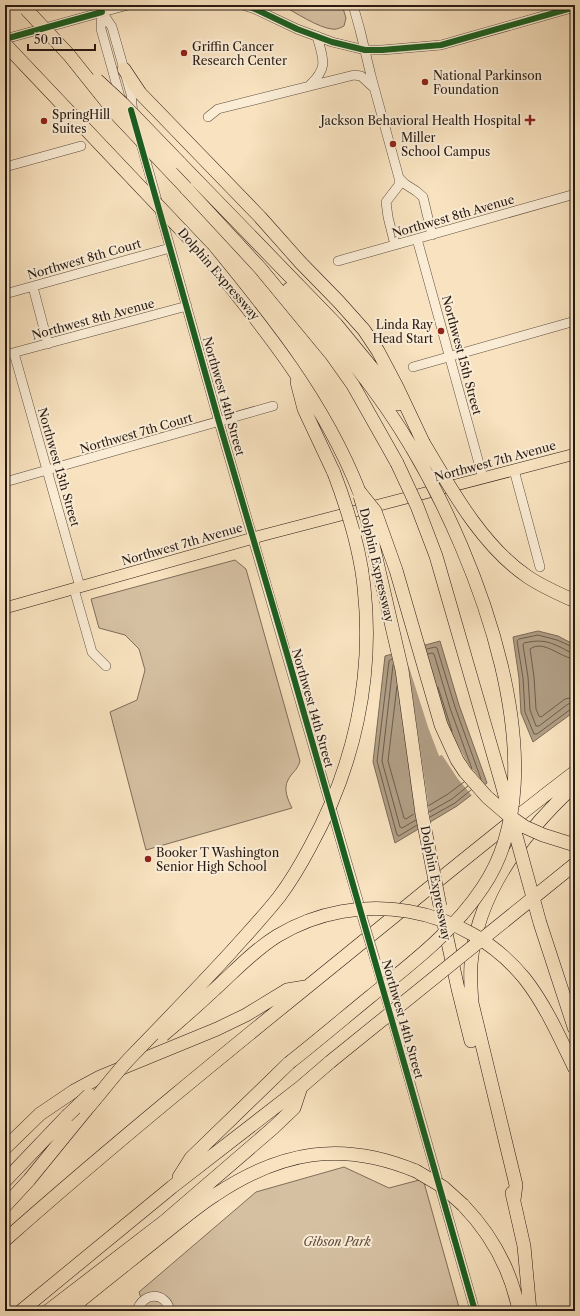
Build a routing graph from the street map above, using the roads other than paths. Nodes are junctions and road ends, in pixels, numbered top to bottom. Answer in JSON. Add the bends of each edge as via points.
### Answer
{"nodes":[{"id":1,"x":128,"y":5,"type":"edge"},
{"id":2,"x":243,"y":5,"type":"edge"},
{"id":3,"x":353,"y":5,"type":"edge"},
{"id":4,"x":25,"y":7,"type":"edge"},
{"id":5,"x":575,"y":7,"type":"edge"},
{"id":6,"x":101,"y":8,"type":"edge"},
{"id":7,"x":317,"y":36,"type":"junction"},
{"id":8,"x":5,"y":39,"type":"edge"},
{"id":9,"x":5,"y":44,"type":"edge"},
{"id":10,"x":365,"y":50,"type":"junction"},
{"id":11,"x":70,"y":55,"type":"junction"},
{"id":12,"x":124,"y":69,"type":"junction"},
{"id":13,"x":310,"y":86,"type":"junction"},
{"id":14,"x":374,"y":88,"type":"junction"},
{"id":15,"x":131,"y":110,"type":"junction"},
{"id":16,"x":208,"y":117,"type":"dead end"},
{"id":17,"x":81,"y":146,"type":"dead end"},
{"id":18,"x":5,"y":168,"type":"edge"},
{"id":19,"x":400,"y":178,"type":"junction"},
{"id":20,"x":575,"y":194,"type":"edge"},
{"id":21,"x":432,"y":235,"type":"junction"},
{"id":22,"x":418,"y":239,"type":"junction"},
{"id":23,"x":395,"y":245,"type":"junction"},
{"id":24,"x":170,"y":248,"type":"junction"},
{"id":25,"x":338,"y":261,"type":"dead end"},
{"id":26,"x":260,"y":268,"type":"junction"},
{"id":27,"x":33,"y":286,"type":"junction"},
{"id":28,"x":5,"y":294,"type":"edge"},
{"id":29,"x":187,"y":306,"type":"junction"},
{"id":30,"x":575,"y":321,"type":"edge"},
{"id":31,"x":48,"y":344,"type":"junction"},
{"id":32,"x":9,"y":354,"type":"edge"},
{"id":33,"x":450,"y":356,"type":"junction"},
{"id":34,"x":413,"y":367,"type":"dead end"},
{"id":35,"x":295,"y":373,"type":"junction"},
{"id":36,"x":273,"y":406,"type":"dead end"},
{"id":37,"x":219,"y":422,"type":"junction"},
{"id":38,"x":418,"y":445,"type":"junction"},
{"id":39,"x":575,"y":454,"type":"edge"},
{"id":40,"x":514,"y":470,"type":"junction"},
{"id":41,"x":47,"y":471,"type":"junction"},
{"id":42,"x":484,"y":478,"type":"junction"},
{"id":43,"x":5,"y":482,"type":"edge"},
{"id":44,"x":359,"y":490,"type":"junction"},
{"id":45,"x":252,"y":538,"type":"junction"},
{"id":46,"x":540,"y":567,"type":"dead end"},
{"id":47,"x":77,"y":588,"type":"junction"},
{"id":48,"x":575,"y":601,"type":"edge"},
{"id":49,"x":5,"y":608,"type":"edge"},
{"id":50,"x":106,"y":666,"type":"dead end"},
{"id":51,"x":575,"y":772,"type":"edge"},
{"id":52,"x":575,"y":785,"type":"edge"},
{"id":53,"x":575,"y":845,"type":"edge"},
{"id":54,"x":575,"y":864,"type":"edge"},
{"id":55,"x":305,"y":987,"type":"junction"},
{"id":56,"x":575,"y":1030,"type":"edge"},
{"id":57,"x":137,"y":1051,"type":"junction"},
{"id":58,"x":127,"y":1061,"type":"junction"},
{"id":59,"x":575,"y":1068,"type":"edge"},
{"id":60,"x":303,"y":1085,"type":"junction"},
{"id":61,"x":5,"y":1148,"type":"edge"},
{"id":62,"x":5,"y":1181,"type":"edge"},
{"id":63,"x":172,"y":1187,"type":"junction"},
{"id":64,"x":514,"y":1200,"type":"junction"},
{"id":65,"x":6,"y":1205,"type":"edge"},
{"id":66,"x":5,"y":1240,"type":"edge"},
{"id":67,"x":21,"y":1311,"type":"edge"},
{"id":68,"x":48,"y":1311,"type":"edge"},
{"id":69,"x":68,"y":1311,"type":"edge"},
{"id":70,"x":137,"y":1311,"type":"edge"},
{"id":71,"x":170,"y":1311,"type":"edge"},
{"id":72,"x":475,"y":1311,"type":"edge"},
{"id":73,"x":520,"y":1311,"type":"edge"},
{"id":74,"x":530,"y":1311,"type":"edge"}],
"edges":[{"from":1,"to":6,"type":"street"},
{"from":2,"to":7,"type":"street"},
{"from":3,"to":10,"type":"street"},
{"from":4,"to":11,"type":"highway","bridge":true},
{"from":5,"to":10,"type":"street","via":[[441,45],[396,50]]},
{"from":6,"to":8,"type":"street"},
{"from":6,"to":12,"type":"street","name":"Northwest 14th Street","via":[[112,27]]},
{"from":6,"to":15,"type":"street","name":"Northwest 14th Street","via":[[101,29],[120,96]]},
{"from":7,"to":10,"type":"street"},
{"from":7,"to":13,"type":"street","via":[[323,66]]},
{"from":9,"to":35,"type":"highway","name":"Dolphin Expressway","bridge":true,"via":[[204,254],[262,325]]},
{"from":10,"to":14,"type":"street"},
{"from":11,"to":26,"type":"highway","bridge":true,"via":[[117,115]]},
{"from":11,"to":38,"type":"highway","bridge":true,"via":[[124,105],[336,324],[377,374]]},
{"from":12,"to":15,"type":"street","name":"Northwest 14th Street","via":[[131,94]]},
{"from":12,"to":38,"type":"highway","via":[[140,93],[260,217],[364,330],[397,387]]},
{"from":13,"to":14,"type":"street","via":[[354,75],[361,76]]},
{"from":13,"to":16,"type":"street","via":[[218,109]]},
{"from":14,"to":19,"type":"street"},
{"from":15,"to":24,"type":"street","name":"Northwest 14th Street"},
{"from":17,"to":18,"type":"street"},
{"from":19,"to":21,"type":"street","via":[[423,197]]},
{"from":19,"to":23,"type":"street","via":[[386,202]]},
{"from":20,"to":21,"type":"street","name":"Northwest 8th Avenue"},
{"from":21,"to":22,"type":"street","name":"Northwest 8th Avenue"},
{"from":22,"to":23,"type":"street","name":"Northwest 8th Avenue"},
{"from":22,"to":33,"type":"street","name":"Northwest 15th Street"},
{"from":23,"to":25,"type":"street","name":"Northwest 8th Avenue"},
{"from":24,"to":27,"type":"street","name":"Northwest 8th Court"},
{"from":24,"to":29,"type":"street","name":"Northwest 14th Street"},
{"from":26,"to":38,"type":"highway","via":[[276,277],[321,324]]},
{"from":26,"to":56,"type":"highway","bridge":true,"via":[[331,354],[353,385],[397,463],[417,506],[436,556],[540,923]]},
{"from":27,"to":28,"type":"street","name":"Northwest 8th Court"},
{"from":27,"to":31,"type":"street"},
{"from":29,"to":31,"type":"street","name":"Northwest 8th Avenue"},
{"from":29,"to":37,"type":"street","name":"Northwest 14th Street"},
{"from":30,"to":33,"type":"street"},
{"from":31,"to":32,"type":"street","name":"Northwest 8th Avenue"},
{"from":32,"to":41,"type":"street","name":"Northwest 13th Street"},
{"from":33,"to":34,"type":"street"},
{"from":33,"to":42,"type":"street","name":"Northwest 15th Street"},
{"from":35,"to":44,"type":"highway","name":"Dolphin Expressway","via":[[326,421]]},
{"from":35,"to":57,"type":"highway","bridge":true,"via":[[304,409],[334,473],[350,519],[362,571],[366,605],[366,654],[357,728],[336,795],[322,826],[294,875],[216,969]]},
{"from":36,"to":37,"type":"street","name":"Northwest 7th Court"},
{"from":37,"to":41,"type":"street","name":"Northwest 7th Court"},
{"from":37,"to":45,"type":"street","name":"Northwest 14th Street"},
{"from":38,"to":48,"type":"highway","bridge":true,"via":[[472,520],[499,552],[527,576]]},
{"from":38,"to":63,"type":"highway","bridge":true,"via":[[479,592],[505,684],[513,734],[514,777],[512,814],[507,837],[494,869],[462,914],[418,958],[289,1063],[191,1158]]},
{"from":39,"to":40,"type":"main road","name":"Northwest 7th Avenue"},
{"from":40,"to":42,"type":"main road","name":"Northwest 7th Avenue"},
{"from":40,"to":46,"type":"street"},
{"from":41,"to":43,"type":"street","name":"Northwest 7th Court"},
{"from":41,"to":47,"type":"street","name":"Northwest 13th Street"},
{"from":42,"to":45,"type":"main road","name":"Northwest 7th Avenue"},
{"from":44,"to":53,"type":"highway","bridge":true,"via":[[375,511],[385,537],[441,725],[457,760],[487,797],[508,815],[544,835]]},
{"from":44,"to":64,"type":"highway","name":"Dolphin Expressway","bridge":true,"via":[[402,670],[422,814],[459,996]]},
{"from":45,"to":47,"type":"main road","name":"Northwest 7th Avenue"},
{"from":45,"to":72,"type":"street","name":"Northwest 14th Street","bridge":true},
{"from":47,"to":49,"type":"main road","name":"Northwest 7th Avenue"},
{"from":47,"to":50,"type":"street","name":"Northwest 13th Street","via":[[92,652]]},
{"from":51,"to":55,"type":"highway"},
{"from":52,"to":64,"type":"highway","via":[[546,813],[509,861],[486,901],[473,949],[472,1003],[516,1185]]},
{"from":54,"to":60,"type":"highway","bridge":true},
{"from":55,"to":61,"type":"highway","via":[[287,990],[217,1029],[108,1074],[74,1091],[40,1114]]},
{"from":55,"to":66,"type":"highway","via":[[127,1134]]},
{"from":57,"to":58,"type":"highway","bridge":true},
{"from":57,"to":59,"type":"highway","bridge":true,"via":[[176,1024],[248,957],[278,935],[325,915],[378,908],[437,918],[461,928],[495,950],[513,966],[534,992]]},
{"from":58,"to":62,"type":"highway","bridge":true,"via":[[119,1065],[67,1116]]},
{"from":58,"to":65,"type":"highway","bridge":true},
{"from":60,"to":63,"type":"highway"},
{"from":60,"to":68,"type":"highway","via":[[294,1108],[273,1128],[165,1221]]},
{"from":63,"to":67,"type":"highway"},
{"from":64,"to":74,"type":"highway","via":[[524,1246]]},
{"from":69,"to":73,"type":"highway","bridge":true,"via":[[214,1195],[272,1165],[310,1155],[341,1153],[385,1159],[416,1171],[443,1187],[464,1205],[498,1252],[513,1286]]},
{"from":70,"to":71,"type":"street","via":[[142,1301],[152,1296],[166,1302]]}]}
